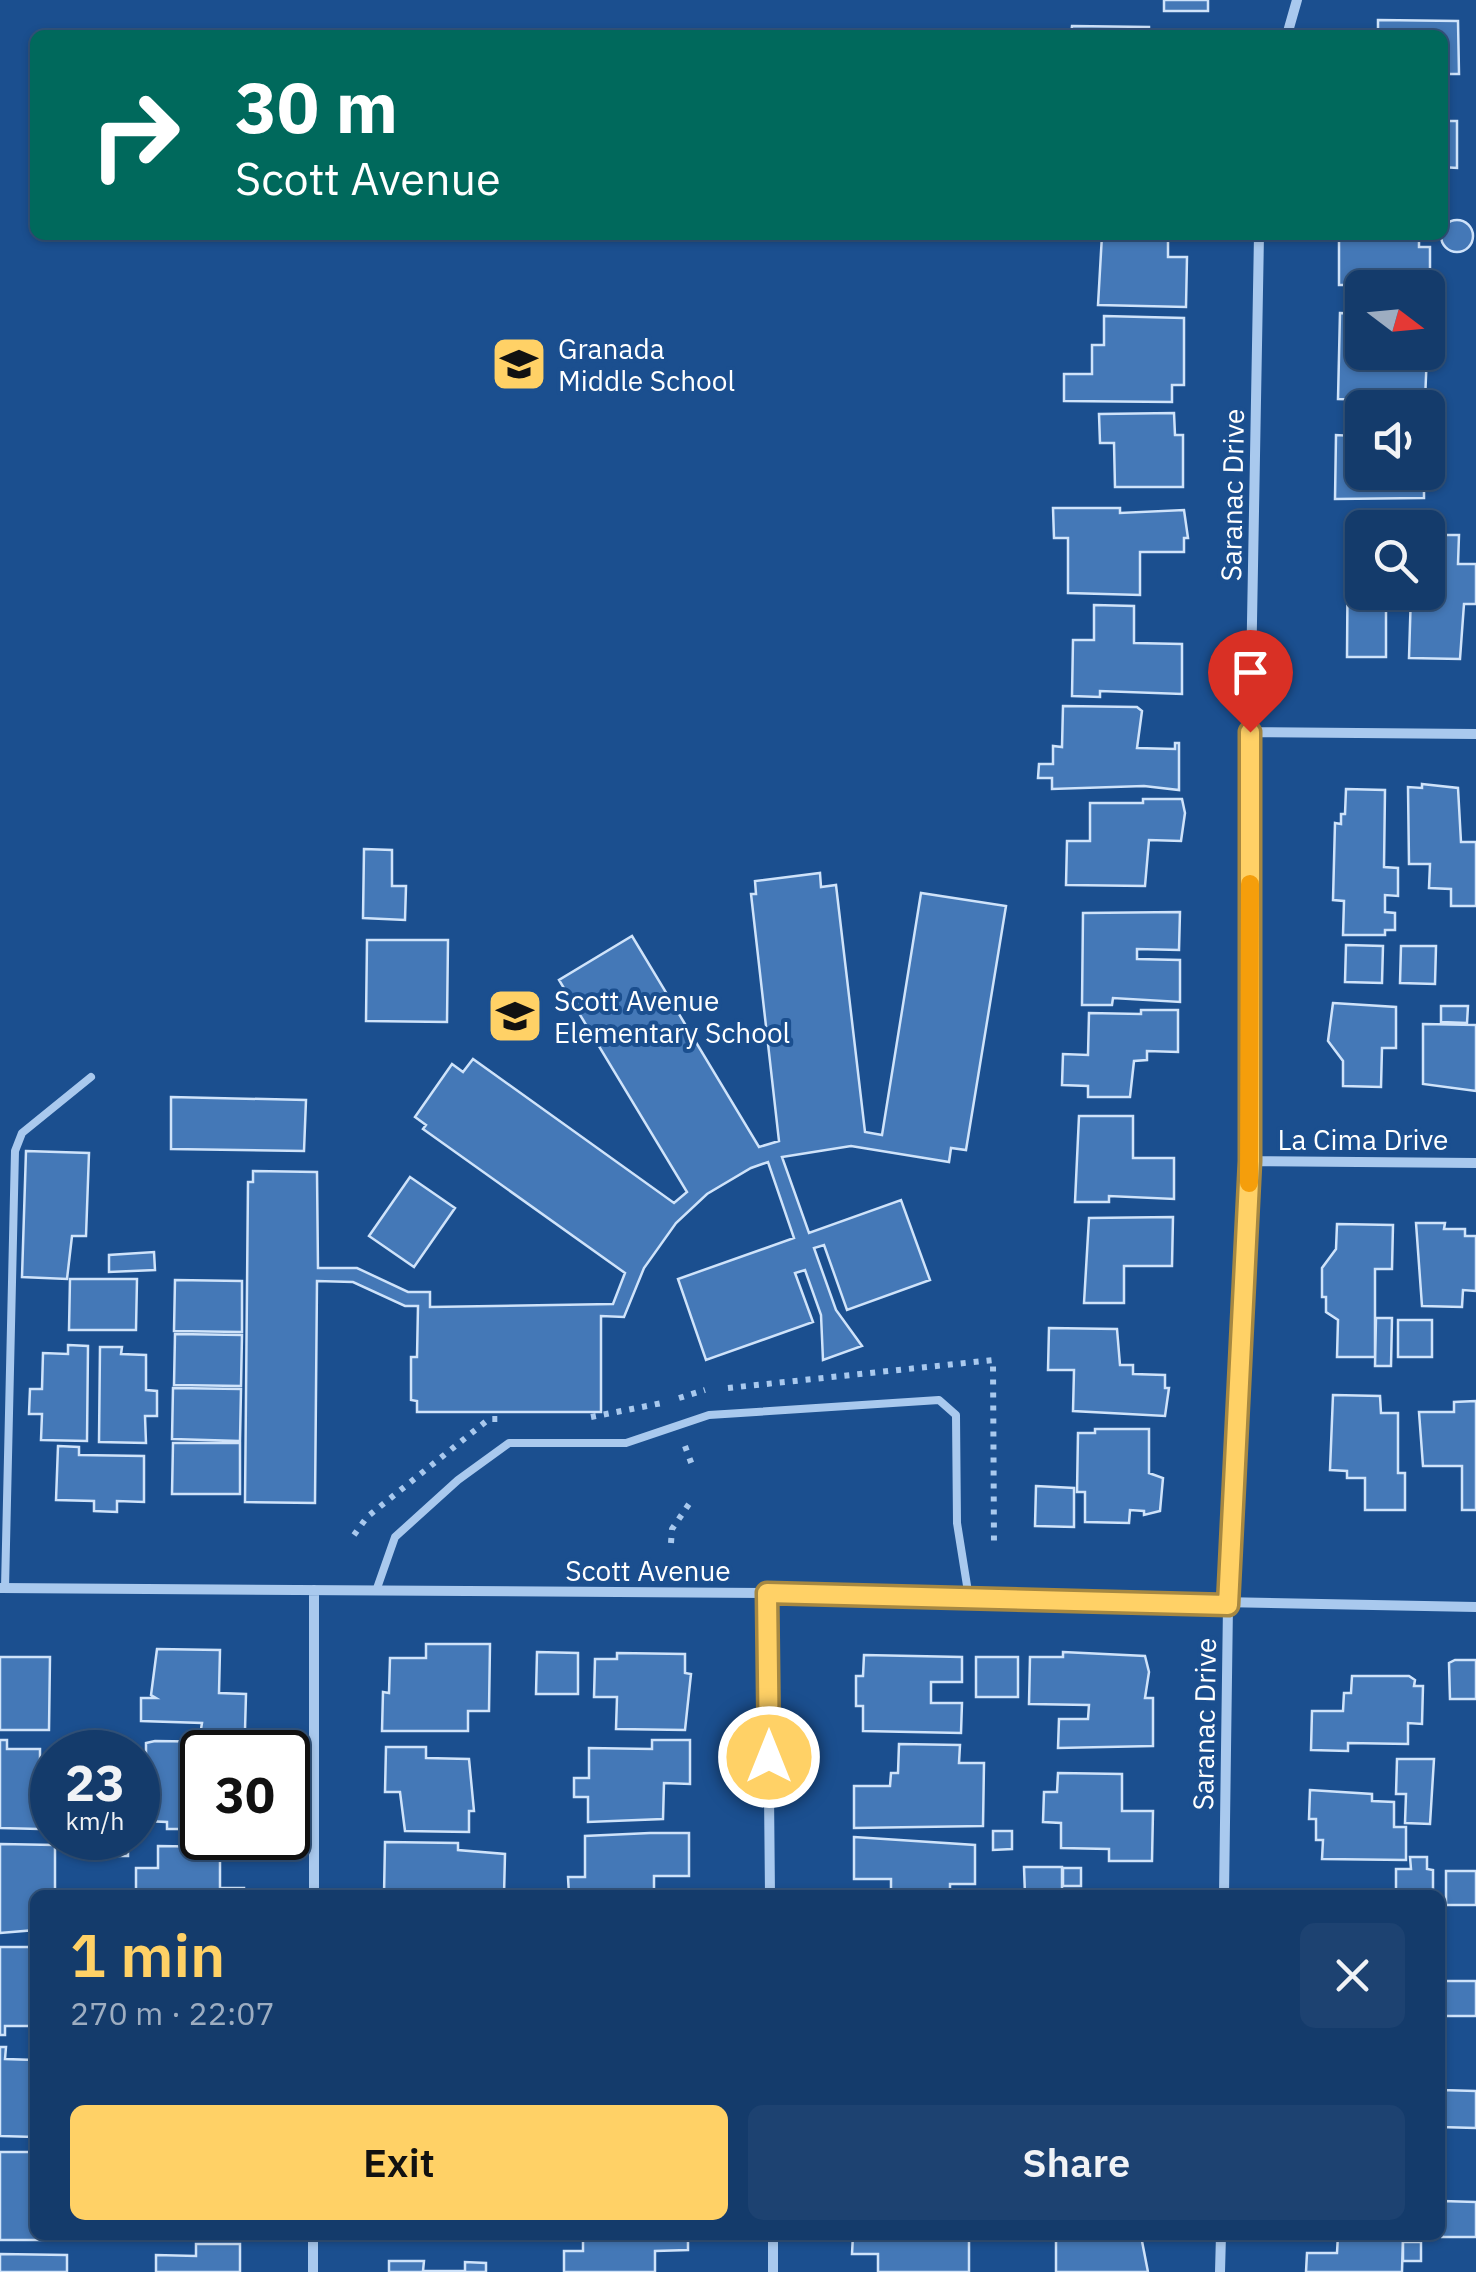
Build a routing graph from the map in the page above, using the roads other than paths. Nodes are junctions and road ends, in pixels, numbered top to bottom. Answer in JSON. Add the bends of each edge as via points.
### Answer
{"nodes":[{"id":1,"x":1297,"y":0,"type":"edge"},
{"id":2,"x":1288,"y":30,"type":"edge"},
{"id":3,"x":1259,"y":240,"type":"edge"},
{"id":4,"x":1250,"y":732,"type":"junction"},
{"id":5,"x":1476,"y":734,"type":"edge"},
{"id":6,"x":91,"y":1077,"type":"dead end"},
{"id":7,"x":1250,"y":1161,"type":"junction"},
{"id":8,"x":1476,"y":1163,"type":"edge"},
{"id":9,"x":3,"y":1588,"type":"edge"},
{"id":10,"x":314,"y":1590,"type":"junction"},
{"id":11,"x":376,"y":1591,"type":"junction"},
{"id":12,"x":767,"y":1593,"type":"junction"},
{"id":13,"x":969,"y":1598,"type":"junction"},
{"id":14,"x":1228,"y":1605,"type":"junction"},
{"id":15,"x":1476,"y":1607,"type":"edge"},
{"id":16,"x":314,"y":1890,"type":"edge"},
{"id":17,"x":770,"y":1890,"type":"edge"},
{"id":18,"x":1224,"y":1890,"type":"edge"},
{"id":19,"x":314,"y":2240,"type":"edge"},
{"id":20,"x":772,"y":2240,"type":"edge"},
{"id":21,"x":1221,"y":2240,"type":"edge"},
{"id":22,"x":314,"y":2272,"type":"edge"},
{"id":23,"x":773,"y":2272,"type":"edge"},
{"id":24,"x":1220,"y":2272,"type":"edge"}],
"edges":[{"from":1,"to":2,"type":"street"},
{"from":3,"to":4,"type":"street","name":"Saranac Drive"},
{"from":4,"to":5,"type":"street"},
{"from":4,"to":7,"type":"street","name":"Saranac Drive"},
{"from":6,"to":9,"type":"lane","via":[[22,1133],[14,1152]]},
{"from":7,"to":8,"type":"street","name":"La Cima Drive"},
{"from":7,"to":14,"type":"street","name":"Saranac Drive"},
{"from":9,"to":10,"type":"street","name":"Scott Avenue"},
{"from":10,"to":11,"type":"street","name":"Scott Avenue"},
{"from":10,"to":16,"type":"street"},
{"from":11,"to":12,"type":"street","name":"Scott Avenue"},
{"from":11,"to":13,"type":"lane","via":[[396,1537],[509,1443],[626,1443],[709,1416],[939,1400],[956,1415],[957,1523]]},
{"from":12,"to":13,"type":"street","name":"Scott Avenue"},
{"from":12,"to":17,"type":"street"},
{"from":13,"to":14,"type":"street","name":"Scott Avenue"},
{"from":14,"to":15,"type":"street","name":"Scott Avenue"},
{"from":14,"to":18,"type":"street","name":"Saranac Drive"},
{"from":19,"to":22,"type":"street"},
{"from":20,"to":23,"type":"street"},
{"from":21,"to":24,"type":"street"}]}
